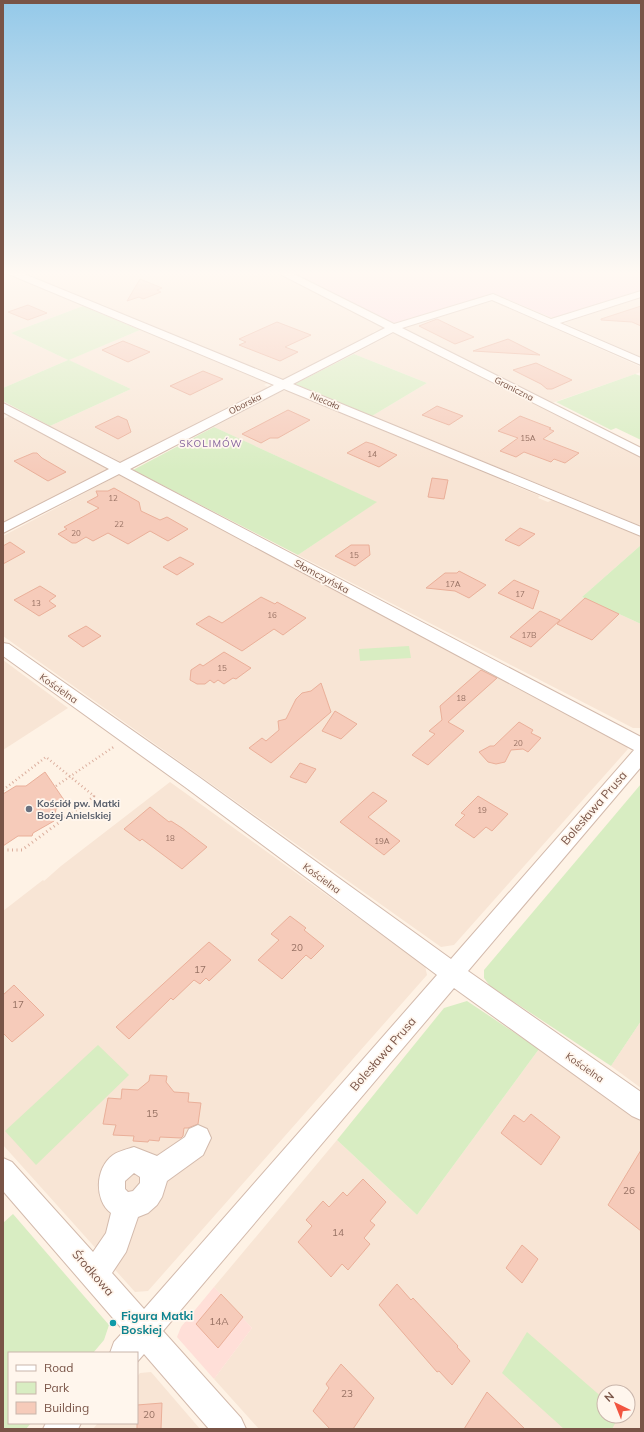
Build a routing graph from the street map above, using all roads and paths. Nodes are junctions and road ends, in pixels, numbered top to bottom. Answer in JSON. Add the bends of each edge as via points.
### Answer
{"nodes":[{"id":1,"x":171,"y":338,"type":"edge"},
{"id":2,"x":373,"y":338,"type":"edge"},
{"id":3,"x":415,"y":338,"type":"edge"},
{"id":4,"x":587,"y":338,"type":"edge"},
{"id":5,"x":641,"y":362,"type":"edge"},
{"id":6,"x":283,"y":384,"type":"junction"},
{"id":7,"x":3,"y":407,"type":"edge"},
{"id":8,"x":641,"y":453,"type":"edge"},
{"id":9,"x":121,"y":468,"type":"junction"},
{"id":10,"x":3,"y":529,"type":"edge"},
{"id":11,"x":641,"y":532,"type":"edge"},
{"id":12,"x":3,"y":648,"type":"edge"},
{"id":13,"x":118,"y":744,"type":"dead end"},
{"id":14,"x":641,"y":745,"type":"edge"},
{"id":15,"x":641,"y":754,"type":"edge"},
{"id":16,"x":70,"y":776,"type":"junction"},
{"id":17,"x":56,"y":786,"type":"dead end"},
{"id":18,"x":3,"y":790,"type":"edge"},
{"id":19,"x":3,"y":850,"type":"edge"},
{"id":20,"x":452,"y":973,"type":"junction"},
{"id":21,"x":641,"y":1106,"type":"edge"},
{"id":22,"x":198,"y":1138,"type":"dead end"},
{"id":23,"x":3,"y":1171,"type":"edge"},
{"id":24,"x":153,"y":1175,"type":"junction"},
{"id":25,"x":127,"y":1205,"type":"junction"},
{"id":26,"x":92,"y":1272,"type":"junction"},
{"id":27,"x":144,"y":1331,"type":"junction"},
{"id":28,"x":126,"y":1352,"type":"edge"},
{"id":29,"x":230,"y":1429,"type":"edge"}],
"edges":[{"from":1,"to":6,"type":"street","name":"Niecała"},
{"from":2,"to":6,"type":"street","name":"Oborska"},
{"from":3,"to":8,"type":"street","name":"Graniczna"},
{"from":4,"to":5,"type":"street"},
{"from":6,"to":9,"type":"street","name":"Oborska"},
{"from":6,"to":11,"type":"street","name":"Niecała"},
{"from":7,"to":9,"type":"street","name":"Słomczyńska"},
{"from":9,"to":10,"type":"street","name":"Oborska"},
{"from":9,"to":14,"type":"street","name":"Słomczyńska"},
{"from":12,"to":20,"type":"street","name":"Kościelna","via":[[192,782]]},
{"from":13,"to":16,"type":"path"},
{"from":15,"to":20,"type":"street","name":"Bolesława Prusa"},
{"from":16,"to":17,"type":"path"},
{"from":16,"to":18,"type":"path","via":[[46,757]]},
{"from":16,"to":19,"type":"path","via":[[94,796],[22,850]]},
{"from":20,"to":21,"type":"street","name":"Kościelna"},
{"from":20,"to":27,"type":"street","name":"Bolesława Prusa"},
{"from":22,"to":24,"type":"street","via":[[194,1146]]},
{"from":23,"to":26,"type":"street","name":"Środkowa"},
{"from":24,"to":25,"type":"street","via":[[154,1183],[147,1196]]},
{"from":24,"to":25,"type":"street","via":[[151,1169],[140,1161],[126,1161],[115,1171],[110,1186],[112,1193],[115,1199]]},
{"from":25,"to":26,"type":"street","via":[[120,1237],[104,1263]]},
{"from":26,"to":27,"type":"street","name":"Środkowa"},
{"from":27,"to":28,"type":"street","name":"Bolesława Prusa"},
{"from":27,"to":29,"type":"street","name":"Środkowa"}]}
